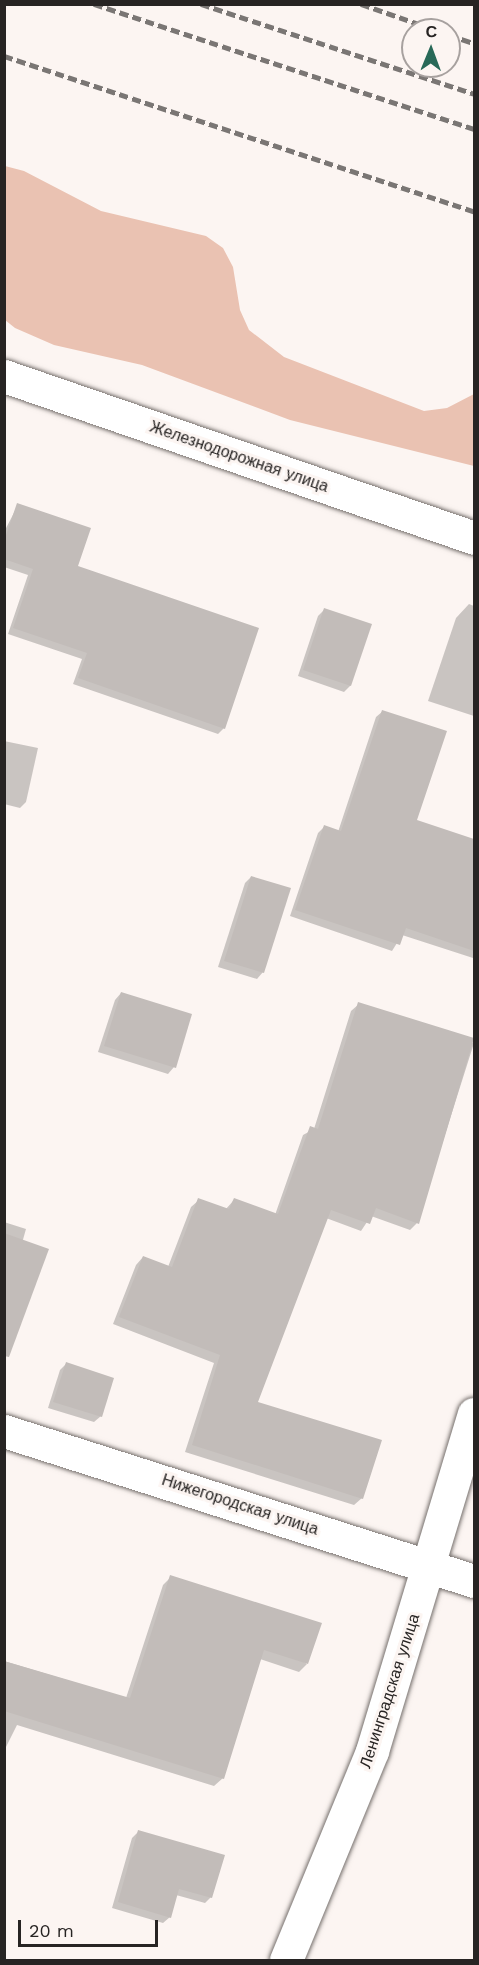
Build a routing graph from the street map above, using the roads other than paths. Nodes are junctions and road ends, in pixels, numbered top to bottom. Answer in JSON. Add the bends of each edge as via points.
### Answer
{"nodes":[{"id":1,"x":4,"y":376,"type":"edge"},
{"id":2,"x":474,"y":538,"type":"edge"},
{"id":3,"x":474,"y":1414,"type":"edge"},
{"id":4,"x":4,"y":1431,"type":"edge"},
{"id":5,"x":430,"y":1566,"type":"junction"},
{"id":6,"x":474,"y":1581,"type":"edge"},
{"id":7,"x":286,"y":1960,"type":"edge"}],
"edges":[{"from":1,"to":2,"type":"street","name":"Железнодорожная улица"},
{"from":3,"to":5,"type":"street","name":"Ленинградская улица"},
{"from":4,"to":5,"type":"street","name":"Нижегородская улица"},
{"from":5,"to":6,"type":"street","name":"Нижегородская улица"},
{"from":5,"to":7,"type":"street","name":"Ленинградская улица","via":[[372,1751]]}]}
